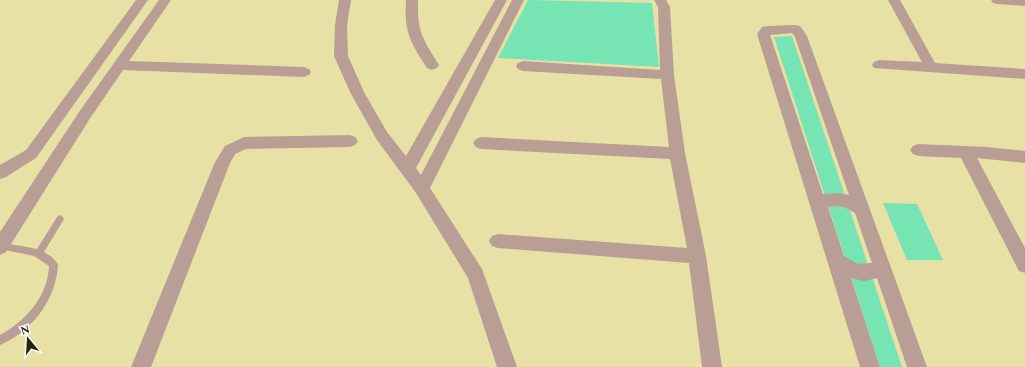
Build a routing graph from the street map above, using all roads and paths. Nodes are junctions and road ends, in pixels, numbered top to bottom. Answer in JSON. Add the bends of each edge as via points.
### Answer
{"nodes":[{"id":1,"x":142,"y":0,"type":"edge"},
{"id":2,"x":165,"y":0,"type":"edge"},
{"id":3,"x":345,"y":0,"type":"edge"},
{"id":4,"x":412,"y":0,"type":"edge"},
{"id":5,"x":501,"y":0,"type":"edge"},
{"id":6,"x":518,"y":0,"type":"edge"},
{"id":7,"x":660,"y":0,"type":"edge"},
{"id":8,"x":894,"y":0,"type":"edge"},
{"id":9,"x":997,"y":0,"type":"edge"},
{"id":10,"x":1025,"y":2,"type":"edge"},
{"id":11,"x":121,"y":65,"type":"junction"},
{"id":12,"x":432,"y":65,"type":"dead end"},
{"id":13,"x":879,"y":65,"type":"dead end"},
{"id":14,"x":523,"y":66,"type":"dead end"},
{"id":15,"x":931,"y":67,"type":"junction"},
{"id":16,"x":304,"y":72,"type":"dead end"},
{"id":17,"x":1025,"y":74,"type":"edge"},
{"id":18,"x":667,"y":75,"type":"junction"},
{"id":19,"x":60,"y":114,"type":"junction"},
{"id":20,"x":84,"y":116,"type":"junction"},
{"id":21,"x":350,"y":141,"type":"dead end"},
{"id":22,"x":481,"y":143,"type":"dead end"},
{"id":23,"x":418,"y":149,"type":"junction"},
{"id":24,"x":918,"y":150,"type":"dead end"},
{"id":25,"x":966,"y":152,"type":"junction"},
{"id":26,"x":677,"y":153,"type":"junction"},
{"id":27,"x":1025,"y":157,"type":"edge"},
{"id":28,"x":437,"y":159,"type":"junction"},
{"id":29,"x":408,"y":169,"type":"junction"},
{"id":30,"x":0,"y":173,"type":"edge"},
{"id":31,"x":422,"y":188,"type":"junction"},
{"id":32,"x":819,"y":207,"type":"junction"},
{"id":33,"x":862,"y":209,"type":"junction"},
{"id":34,"x":60,"y":219,"type":"dead end"},
{"id":35,"x":498,"y":241,"type":"dead end"},
{"id":36,"x":0,"y":246,"type":"edge"},
{"id":37,"x":39,"y":253,"type":"junction"},
{"id":38,"x":697,"y":256,"type":"junction"},
{"id":39,"x":837,"y":261,"type":"junction"},
{"id":40,"x":1025,"y":264,"type":"edge"},
{"id":41,"x":881,"y":267,"type":"junction"},
{"id":42,"x":0,"y":340,"type":"edge"},
{"id":43,"x":141,"y":367,"type":"edge"},
{"id":44,"x":507,"y":367,"type":"edge"},
{"id":45,"x":712,"y":367,"type":"edge"},
{"id":46,"x":870,"y":367,"type":"edge"},
{"id":47,"x":917,"y":367,"type":"edge"}],
"edges":[{"from":1,"to":19,"type":"street"},
{"from":2,"to":11,"type":"street"},
{"from":3,"to":29,"type":"street","via":[[341,25],[341,56],[357,92],[382,136]]},
{"from":4,"to":12,"type":"street","via":[[412,31]]},
{"from":5,"to":23,"type":"street"},
{"from":6,"to":28,"type":"street"},
{"from":7,"to":18,"type":"street","via":[[664,7]]},
{"from":8,"to":15,"type":"street"},
{"from":9,"to":10,"type":"street"},
{"from":11,"to":16,"type":"street"},
{"from":11,"to":20,"type":"street"},
{"from":13,"to":15,"type":"street"},
{"from":14,"to":18,"type":"street"},
{"from":15,"to":17,"type":"street"},
{"from":18,"to":26,"type":"street"},
{"from":19,"to":20,"type":"street"},
{"from":19,"to":30,"type":"street","via":[[31,154]]},
{"from":20,"to":36,"type":"street"},
{"from":21,"to":43,"type":"street","via":[[244,143],[230,150]]},
{"from":22,"to":26,"type":"street"},
{"from":23,"to":28,"type":"street"},
{"from":23,"to":29,"type":"street"},
{"from":24,"to":25,"type":"street"},
{"from":25,"to":27,"type":"street"},
{"from":25,"to":40,"type":"street"},
{"from":26,"to":38,"type":"street"},
{"from":28,"to":31,"type":"street"},
{"from":29,"to":31,"type":"street"},
{"from":31,"to":44,"type":"street","via":[[476,275]]},
{"from":32,"to":33,"type":"street","via":[[823,201],[836,198],[850,201]]},
{"from":32,"to":33,"type":"street","via":[[763,34],[767,30],[795,29],[801,36]]},
{"from":32,"to":39,"type":"street"},
{"from":33,"to":41,"type":"street"},
{"from":34,"to":37,"type":"lane"},
{"from":35,"to":38,"type":"street"},
{"from":36,"to":37,"type":"lane"},
{"from":37,"to":42,"type":"lane","via":[[54,264],[52,284],[33,315]]},
{"from":38,"to":45,"type":"street"},
{"from":39,"to":41,"type":"street","via":[[848,270],[863,273],[875,272]]},
{"from":39,"to":46,"type":"street"},
{"from":41,"to":47,"type":"street"}]}
